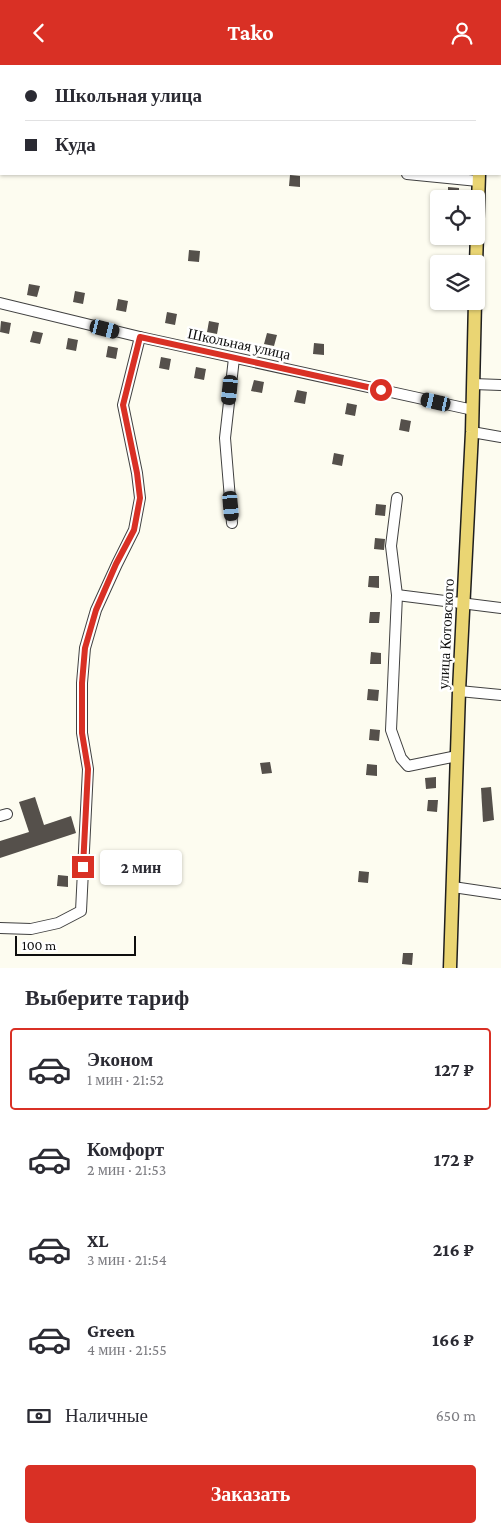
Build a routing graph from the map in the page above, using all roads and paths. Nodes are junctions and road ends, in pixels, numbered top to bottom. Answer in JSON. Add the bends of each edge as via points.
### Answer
{"nodes":[{"id":1,"x":425,"y":175,"type":"edge"},
{"id":2,"x":478,"y":178,"type":"edge"},
{"id":3,"x":476,"y":255,"type":"edge"},
{"id":4,"x":0,"y":303,"type":"edge"},
{"id":5,"x":475,"y":310,"type":"edge"},
{"id":6,"x":140,"y":337,"type":"junction"},
{"id":7,"x":234,"y":358,"type":"junction"},
{"id":8,"x":473,"y":384,"type":"junction"},
{"id":9,"x":501,"y":385,"type":"edge"},
{"id":10,"x":473,"y":410,"type":"junction"},
{"id":11,"x":472,"y":432,"type":"junction"},
{"id":12,"x":501,"y":437,"type":"edge"},
{"id":13,"x":397,"y":498,"type":"dead end"},
{"id":14,"x":232,"y":523,"type":"dead end"},
{"id":15,"x":397,"y":595,"type":"junction"},
{"id":16,"x":465,"y":602,"type":"junction"},
{"id":17,"x":501,"y":607,"type":"edge"},
{"id":18,"x":459,"y":691,"type":"junction"},
{"id":19,"x":501,"y":695,"type":"edge"},
{"id":20,"x":457,"y":756,"type":"junction"},
{"id":21,"x":453,"y":887,"type":"junction"},
{"id":22,"x":501,"y":894,"type":"edge"},
{"id":23,"x":0,"y":928,"type":"edge"},
{"id":24,"x":450,"y":968,"type":"edge"}],
"edges":[{"from":1,"to":2,"type":"street"},
{"from":2,"to":3,"type":"main road"},
{"from":4,"to":6,"type":"street","name":"Школьная улица"},
{"from":5,"to":8,"type":"main road","name":"улица Котовского"},
{"from":6,"to":7,"type":"street","name":"Школьная улица"},
{"from":6,"to":23,"type":"street","via":[[123,405],[140,498],[134,530],[96,610],[85,648],[82,733],[88,769],[81,911],[58,923],[31,929]]},
{"from":7,"to":10,"type":"street","name":"Школьная улица"},
{"from":7,"to":14,"type":"street","via":[[225,438]]},
{"from":8,"to":9,"type":"street"},
{"from":8,"to":10,"type":"main road","name":"улица Котовского"},
{"from":10,"to":11,"type":"main road","name":"улица Котовского"},
{"from":11,"to":12,"type":"street"},
{"from":11,"to":16,"type":"main road","name":"улица Котовского"},
{"from":13,"to":15,"type":"street","via":[[391,546]]},
{"from":15,"to":16,"type":"street"},
{"from":15,"to":20,"type":"street","via":[[391,730],[401,758],[408,766]]},
{"from":16,"to":17,"type":"street"},
{"from":16,"to":18,"type":"main road","name":"улица Котовского"},
{"from":18,"to":19,"type":"street"},
{"from":18,"to":20,"type":"main road","name":"улица Котовского"},
{"from":20,"to":21,"type":"main road","name":"улица Котовского"},
{"from":21,"to":22,"type":"street"},
{"from":21,"to":24,"type":"main road","name":"улица Котовского"}]}
